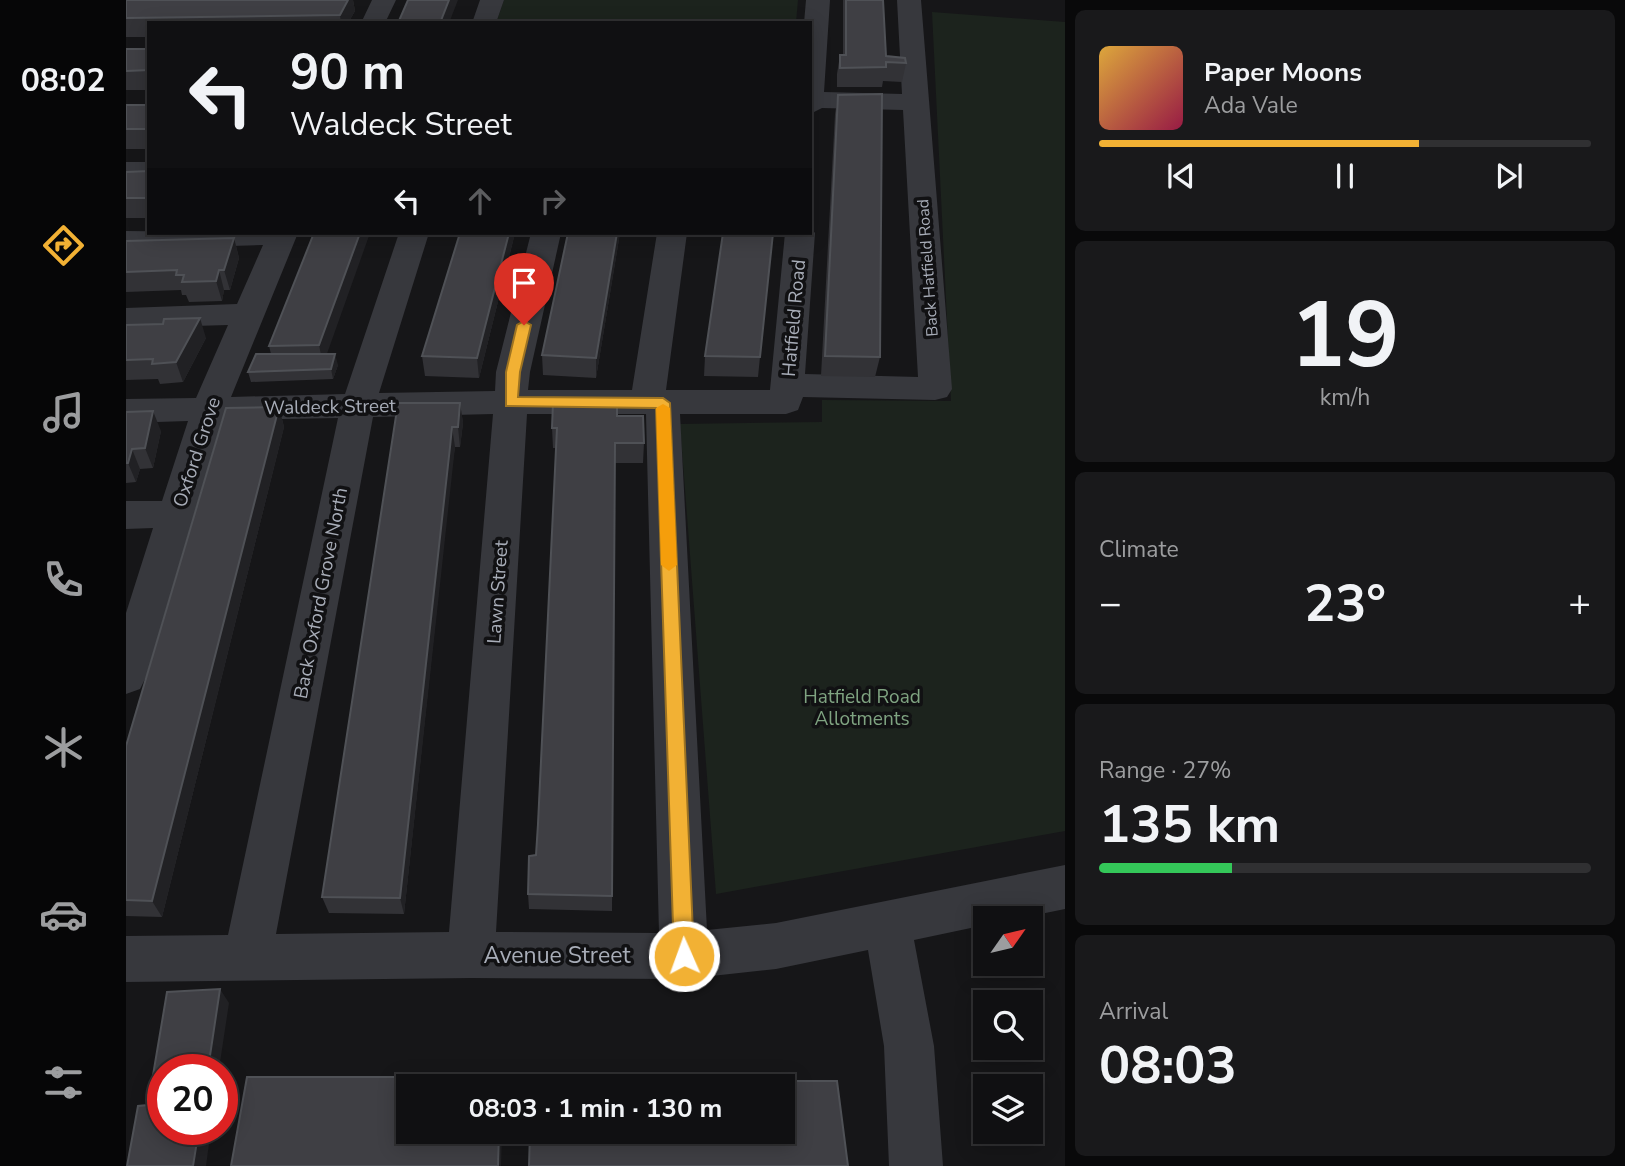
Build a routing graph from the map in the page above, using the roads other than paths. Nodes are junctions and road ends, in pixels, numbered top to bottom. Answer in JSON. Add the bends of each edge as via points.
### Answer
{"nodes":[{"id":1,"x":384,"y":0,"type":"edge"},
{"id":2,"x":492,"y":0,"type":"edge"},
{"id":3,"x":818,"y":0,"type":"edge"},
{"id":4,"x":909,"y":0,"type":"edge"},
{"id":5,"x":374,"y":21,"type":"edge"},
{"id":6,"x":485,"y":21,"type":"edge"},
{"id":7,"x":812,"y":86,"type":"edge"},
{"id":8,"x":812,"y":100,"type":"edge"},
{"id":9,"x":917,"y":102,"type":"junction"},
{"id":10,"x":126,"y":170,"type":"edge"},
{"id":11,"x":147,"y":170,"type":"edge"},
{"id":12,"x":257,"y":235,"type":"edge"},
{"id":13,"x":283,"y":235,"type":"edge"},
{"id":14,"x":413,"y":235,"type":"edge"},
{"id":15,"x":546,"y":235,"type":"edge"},
{"id":16,"x":672,"y":235,"type":"edge"},
{"id":17,"x":800,"y":235,"type":"edge"},
{"id":18,"x":126,"y":240,"type":"edge"},
{"id":19,"x":249,"y":314,"type":"junction"},
{"id":20,"x":126,"y":318,"type":"edge"},
{"id":21,"x":787,"y":394,"type":"junction"},
{"id":22,"x":511,"y":402,"type":"junction"},
{"id":23,"x":655,"y":403,"type":"junction"},
{"id":24,"x":358,"y":405,"type":"junction"},
{"id":25,"x":209,"y":408,"type":"junction"},
{"id":26,"x":126,"y":411,"type":"edge"},
{"id":27,"x":176,"y":513,"type":"junction"},
{"id":28,"x":126,"y":515,"type":"edge"},
{"id":29,"x":129,"y":657,"type":"edge"},
{"id":30,"x":1065,"y":887,"type":"edge"},
{"id":31,"x":887,"y":922,"type":"junction"},
{"id":32,"x":471,"y":955,"type":"junction"},
{"id":33,"x":684,"y":956,"type":"junction"},
{"id":34,"x":247,"y":958,"type":"junction"},
{"id":35,"x":126,"y":960,"type":"edge"},
{"id":36,"x":916,"y":1166,"type":"edge"}],
"edges":[{"from":1,"to":5,"type":"street"},
{"from":2,"to":6,"type":"street"},
{"from":3,"to":7,"type":"street"},
{"from":4,"to":9,"type":"street","name":"Back Hatfield Road"},
{"from":8,"to":9,"type":"street"},
{"from":9,"to":21,"type":"street","name":"Back Hatfield Road","via":[[935,389]]},
{"from":10,"to":11,"type":"street"},
{"from":12,"to":18,"type":"street"},
{"from":13,"to":19,"type":"street","name":"Oxford Grove"},
{"from":14,"to":24,"type":"street","name":"Back Oxford Grove North"},
{"from":15,"to":22,"type":"street","name":"Lawn Street","via":[[513,372]]},
{"from":16,"to":23,"type":"street"},
{"from":17,"to":21,"type":"street","name":"Hatfield Road"},
{"from":19,"to":20,"type":"street"},
{"from":19,"to":25,"type":"street","name":"Oxford Grove"},
{"from":21,"to":23,"type":"street","name":"Waldeck Street"},
{"from":22,"to":23,"type":"street","name":"Waldeck Street"},
{"from":22,"to":24,"type":"street","name":"Waldeck Street"},
{"from":22,"to":32,"type":"street","name":"Lawn Street"},
{"from":23,"to":33,"type":"street"},
{"from":24,"to":25,"type":"street","name":"Waldeck Street"},
{"from":24,"to":34,"type":"street","name":"Back Oxford Grove North"},
{"from":25,"to":26,"type":"street","name":"Waldeck Street"},
{"from":25,"to":27,"type":"street","name":"Oxford Grove"},
{"from":27,"to":28,"type":"street"},
{"from":27,"to":29,"type":"street","name":"Oxford Grove"},
{"from":30,"to":31,"type":"street","name":"Avenue Street"},
{"from":31,"to":33,"type":"street","name":"Avenue Street","via":[[776,946]]},
{"from":31,"to":36,"type":"street","via":[[909,1046]]},
{"from":32,"to":33,"type":"street","name":"Avenue Street"},
{"from":32,"to":34,"type":"street","name":"Avenue Street"},
{"from":34,"to":35,"type":"street","name":"Avenue Street"}]}
